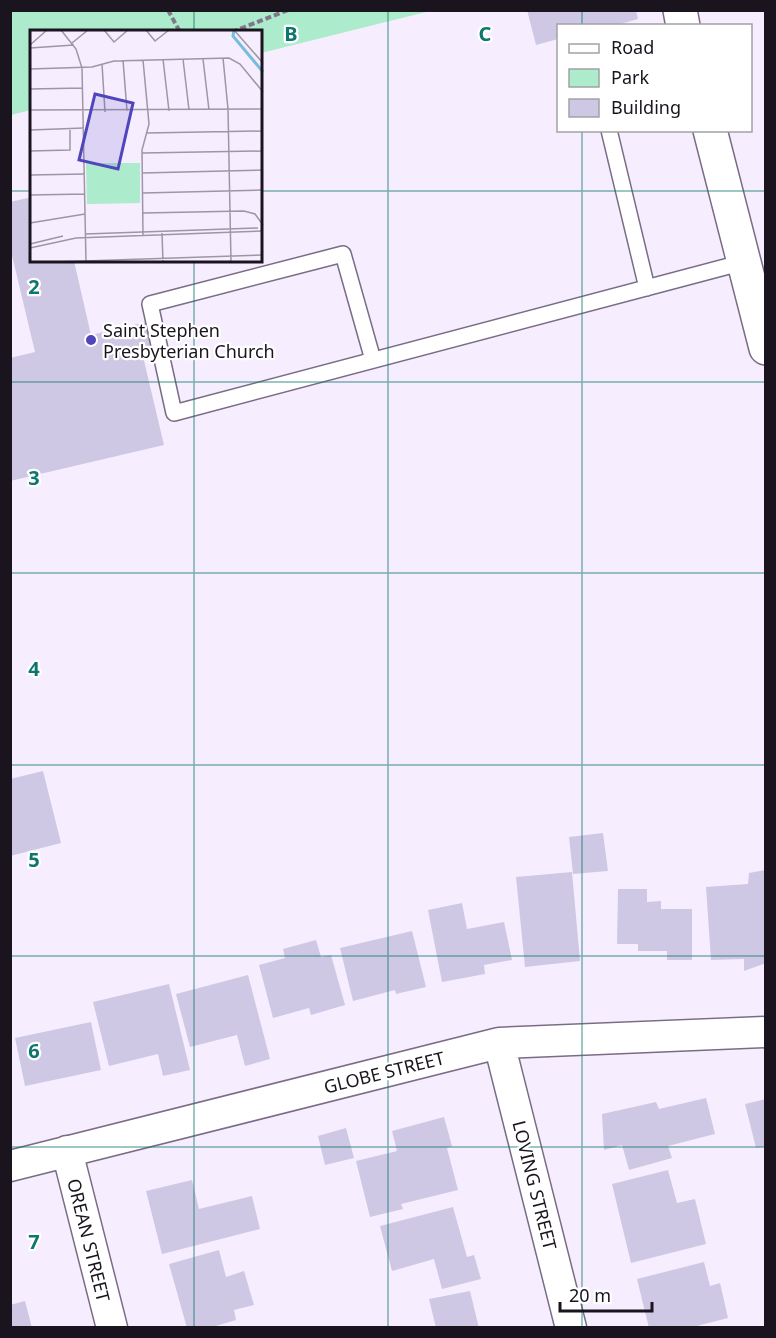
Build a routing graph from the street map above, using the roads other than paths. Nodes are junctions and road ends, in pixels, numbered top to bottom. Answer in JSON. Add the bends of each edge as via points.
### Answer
{"nodes":[{"id":1,"x":609,"y":132,"type":"edge"},
{"id":2,"x":711,"y":132,"type":"edge"},
{"id":3,"x":744,"y":262,"type":"junction"},
{"id":4,"x":647,"y":288,"type":"junction"},
{"id":5,"x":765,"y":348,"type":"edge"},
{"id":6,"x":373,"y":360,"type":"junction"},
{"id":7,"x":765,"y":1032,"type":"edge"},
{"id":8,"x":499,"y":1043,"type":"junction"},
{"id":9,"x":67,"y":1151,"type":"junction"},
{"id":10,"x":10,"y":1166,"type":"edge"},
{"id":11,"x":112,"y":1328,"type":"edge"},
{"id":12,"x":571,"y":1328,"type":"edge"}],
"edges":[{"from":1,"to":4,"type":"lane"},
{"from":2,"to":3,"type":"street"},
{"from":3,"to":4,"type":"lane"},
{"from":3,"to":5,"type":"street"},
{"from":4,"to":6,"type":"lane"},
{"from":6,"to":6,"type":"lane","via":[[174,413],[150,304],[343,255]]},
{"from":7,"to":8,"type":"street","name":"GLOBE STREET"},
{"from":8,"to":9,"type":"street","name":"GLOBE STREET"},
{"from":8,"to":12,"type":"street","name":"LOVING STREET"},
{"from":9,"to":10,"type":"street","name":"GLOBE STREET"},
{"from":9,"to":11,"type":"street","name":"OREAN STREET"}]}
